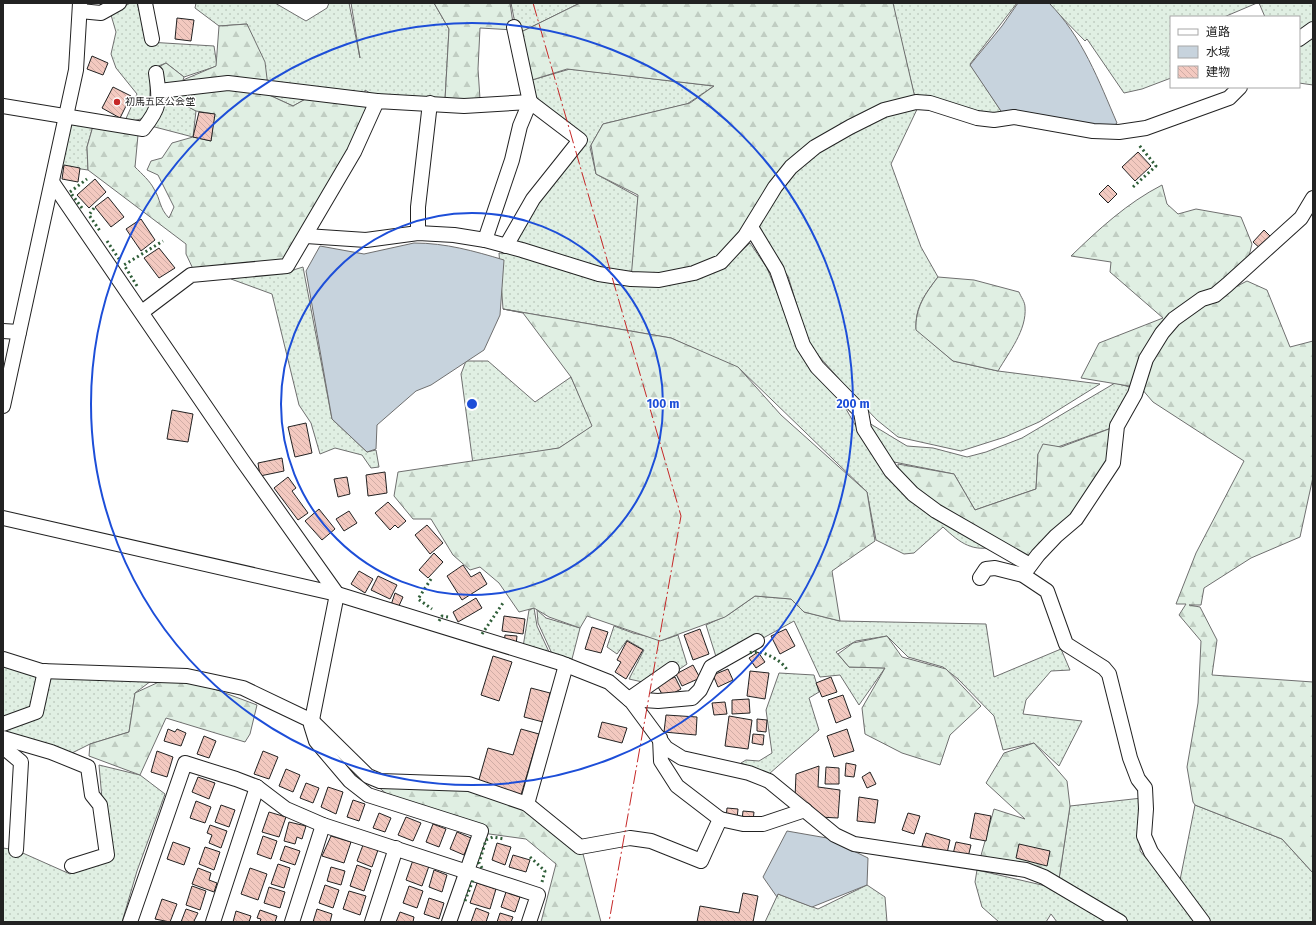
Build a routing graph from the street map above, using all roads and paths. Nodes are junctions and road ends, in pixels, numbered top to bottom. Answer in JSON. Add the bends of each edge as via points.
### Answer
{"nodes":[{"id":1,"x":119,"y":3,"type":"edge"},
{"id":2,"x":145,"y":3,"type":"edge"},
{"id":3,"x":80,"y":7,"type":"edge"},
{"id":4,"x":514,"y":27,"type":"dead end"},
{"id":5,"x":1313,"y":30,"type":"edge"},
{"id":6,"x":152,"y":39,"type":"dead end"},
{"id":7,"x":1300,"y":39,"type":"edge"},
{"id":8,"x":156,"y":73,"type":"dead end"},
{"id":9,"x":1239,"y":88,"type":"edge"},
{"id":10,"x":158,"y":91,"type":"junction"},
{"id":11,"x":376,"y":101,"type":"junction"},
{"id":12,"x":530,"y":102,"type":"junction"},
{"id":13,"x":430,"y":103,"type":"junction"},
{"id":14,"x":3,"y":106,"type":"edge"},
{"id":15,"x":65,"y":116,"type":"junction"},
{"id":16,"x":52,"y":182,"type":"junction"},
{"id":17,"x":1313,"y":198,"type":"edge"},
{"id":18,"x":751,"y":227,"type":"junction"},
{"id":19,"x":418,"y":233,"type":"junction"},
{"id":20,"x":306,"y":236,"type":"junction"},
{"id":21,"x":485,"y":240,"type":"junction"},
{"id":22,"x":506,"y":246,"type":"junction"},
{"id":23,"x":142,"y":312,"type":"junction"},
{"id":24,"x":3,"y":331,"type":"edge"},
{"id":25,"x":19,"y":332,"type":"junction"},
{"id":26,"x":3,"y":406,"type":"edge"},
{"id":27,"x":3,"y":518,"type":"edge"},
{"id":28,"x":1027,"y":570,"type":"junction"},
{"id":29,"x":980,"y":578,"type":"dead end"},
{"id":30,"x":337,"y":594,"type":"junction"},
{"id":31,"x":757,"y":642,"type":"dead end"},
{"id":32,"x":3,"y":658,"type":"edge"},
{"id":33,"x":566,"y":665,"type":"junction"},
{"id":34,"x":672,"y":669,"type":"dead end"},
{"id":35,"x":45,"y":671,"type":"junction"},
{"id":36,"x":629,"y":699,"type":"junction"},
{"id":37,"x":312,"y":721,"type":"junction"},
{"id":38,"x":3,"y":724,"type":"edge"},
{"id":39,"x":3,"y":738,"type":"edge"},
{"id":40,"x":660,"y":738,"type":"junction"},
{"id":41,"x":3,"y":747,"type":"edge"},
{"id":42,"x":257,"y":787,"type":"junction"},
{"id":43,"x":527,"y":804,"type":"junction"},
{"id":44,"x":805,"y":810,"type":"junction"},
{"id":45,"x":720,"y":819,"type":"junction"},
{"id":46,"x":322,"y":825,"type":"junction"},
{"id":47,"x":396,"y":848,"type":"junction"},
{"id":48,"x":16,"y":850,"type":"dead end"},
{"id":49,"x":72,"y":866,"type":"dead end"},
{"id":50,"x":466,"y":871,"type":"junction"},
{"id":51,"x":130,"y":922,"type":"edge"},
{"id":52,"x":213,"y":922,"type":"edge"},
{"id":53,"x":292,"y":922,"type":"edge"},
{"id":54,"x":372,"y":922,"type":"edge"},
{"id":55,"x":449,"y":922,"type":"edge"},
{"id":56,"x":529,"y":922,"type":"edge"},
{"id":57,"x":1120,"y":922,"type":"edge"},
{"id":58,"x":1203,"y":922,"type":"edge"}],
"edges":[{"from":1,"to":3,"type":"street","via":[[101,13]]},
{"from":2,"to":6,"type":"street"},
{"from":3,"to":15,"type":"street","via":[[76,70]]},
{"from":4,"to":12,"type":"street"},
{"from":5,"to":7,"type":"street"},
{"from":8,"to":10,"type":"street"},
{"from":9,"to":18,"type":"street","via":[[1229,98],[1146,128],[1119,132],[1014,117],[982,119],[930,103],[916,102],[884,110],[815,147],[791,167],[774,187]]},
{"from":10,"to":11,"type":"street","via":[[228,83]]},
{"from":10,"to":15,"type":"street","via":[[160,99],[154,116],[143,129]]},
{"from":11,"to":13,"type":"street"},
{"from":11,"to":20,"type":"street","via":[[354,152]]},
{"from":12,"to":13,"type":"street","via":[[464,106]]},
{"from":12,"to":21,"type":"street","via":[[520,126],[512,160]]},
{"from":12,"to":22,"type":"street","via":[[580,140],[532,199]]},
{"from":13,"to":19,"type":"street","via":[[418,206]]},
{"from":14,"to":15,"type":"street"},
{"from":15,"to":16,"type":"street"},
{"from":16,"to":23,"type":"street"},
{"from":16,"to":25,"type":"street"},
{"from":17,"to":28,"type":"street","via":[[1301,218],[1217,293],[1202,299],[1174,319],[1162,333],[1146,359],[1135,394],[1117,426],[1113,463],[1076,519],[1056,536]]},
{"from":18,"to":22,"type":"street","via":[[746,236],[721,262],[694,273],[659,280],[599,274]]},
{"from":18,"to":28,"type":"street","via":[[777,270],[803,345],[817,367],[861,412],[864,429],[891,471],[913,494],[936,511]]},
{"from":19,"to":20,"type":"street","via":[[366,240]]},
{"from":19,"to":21,"type":"street"},
{"from":20,"to":23,"type":"street","via":[[287,266],[191,275]]},
{"from":21,"to":22,"type":"street"},
{"from":23,"to":30,"type":"street"},
{"from":24,"to":25,"type":"street"},
{"from":25,"to":26,"type":"street"},
{"from":27,"to":30,"type":"street"},
{"from":28,"to":29,"type":"street","via":[[986,569]]},
{"from":28,"to":58,"type":"street","via":[[1047,591],[1066,644],[1104,668],[1109,674],[1130,758],[1138,779],[1145,788],[1144,836],[1151,852]]},
{"from":30,"to":33,"type":"street"},
{"from":30,"to":37,"type":"street"},
{"from":31,"to":36,"type":"street","via":[[711,667],[700,690],[692,698],[658,701]]},
{"from":32,"to":35,"type":"street","via":[[21,666]]},
{"from":33,"to":36,"type":"street","via":[[609,682]]},
{"from":33,"to":43,"type":"street"},
{"from":34,"to":36,"type":"street"},
{"from":35,"to":37,"type":"street","via":[[187,676],[243,688]]},
{"from":35,"to":38,"type":"street","via":[[36,712]]},
{"from":36,"to":40,"type":"street"},
{"from":37,"to":43,"type":"street","via":[[368,776],[380,781],[469,784]]},
{"from":37,"to":50,"type":"street","via":[[316,741],[350,781],[368,795],[481,831]]},
{"from":39,"to":49,"type":"street","via":[[51,752],[88,767],[92,795],[100,805],[107,855]]},
{"from":40,"to":44,"type":"street","via":[[666,748],[682,758],[749,773],[769,781]]},
{"from":40,"to":45,"type":"street","via":[[661,761],[677,786]]},
{"from":41,"to":48,"type":"street","via":[[21,762]]},
{"from":42,"to":46,"type":"street","via":[[286,809]]},
{"from":42,"to":51,"type":"street","via":[[184,763]]},
{"from":42,"to":52,"type":"street"},
{"from":43,"to":45,"type":"street","via":[[580,848],[630,838],[651,841],[701,861]]},
{"from":44,"to":45,"type":"street","via":[[763,824],[743,824]]},
{"from":44,"to":57,"type":"street","via":[[835,834],[854,844],[1026,870],[1044,877]]},
{"from":46,"to":47,"type":"street"},
{"from":46,"to":53,"type":"street"},
{"from":47,"to":50,"type":"street"},
{"from":47,"to":54,"type":"street"},
{"from":50,"to":55,"type":"street"},
{"from":50,"to":56,"type":"street","via":[[538,895]]}]}
